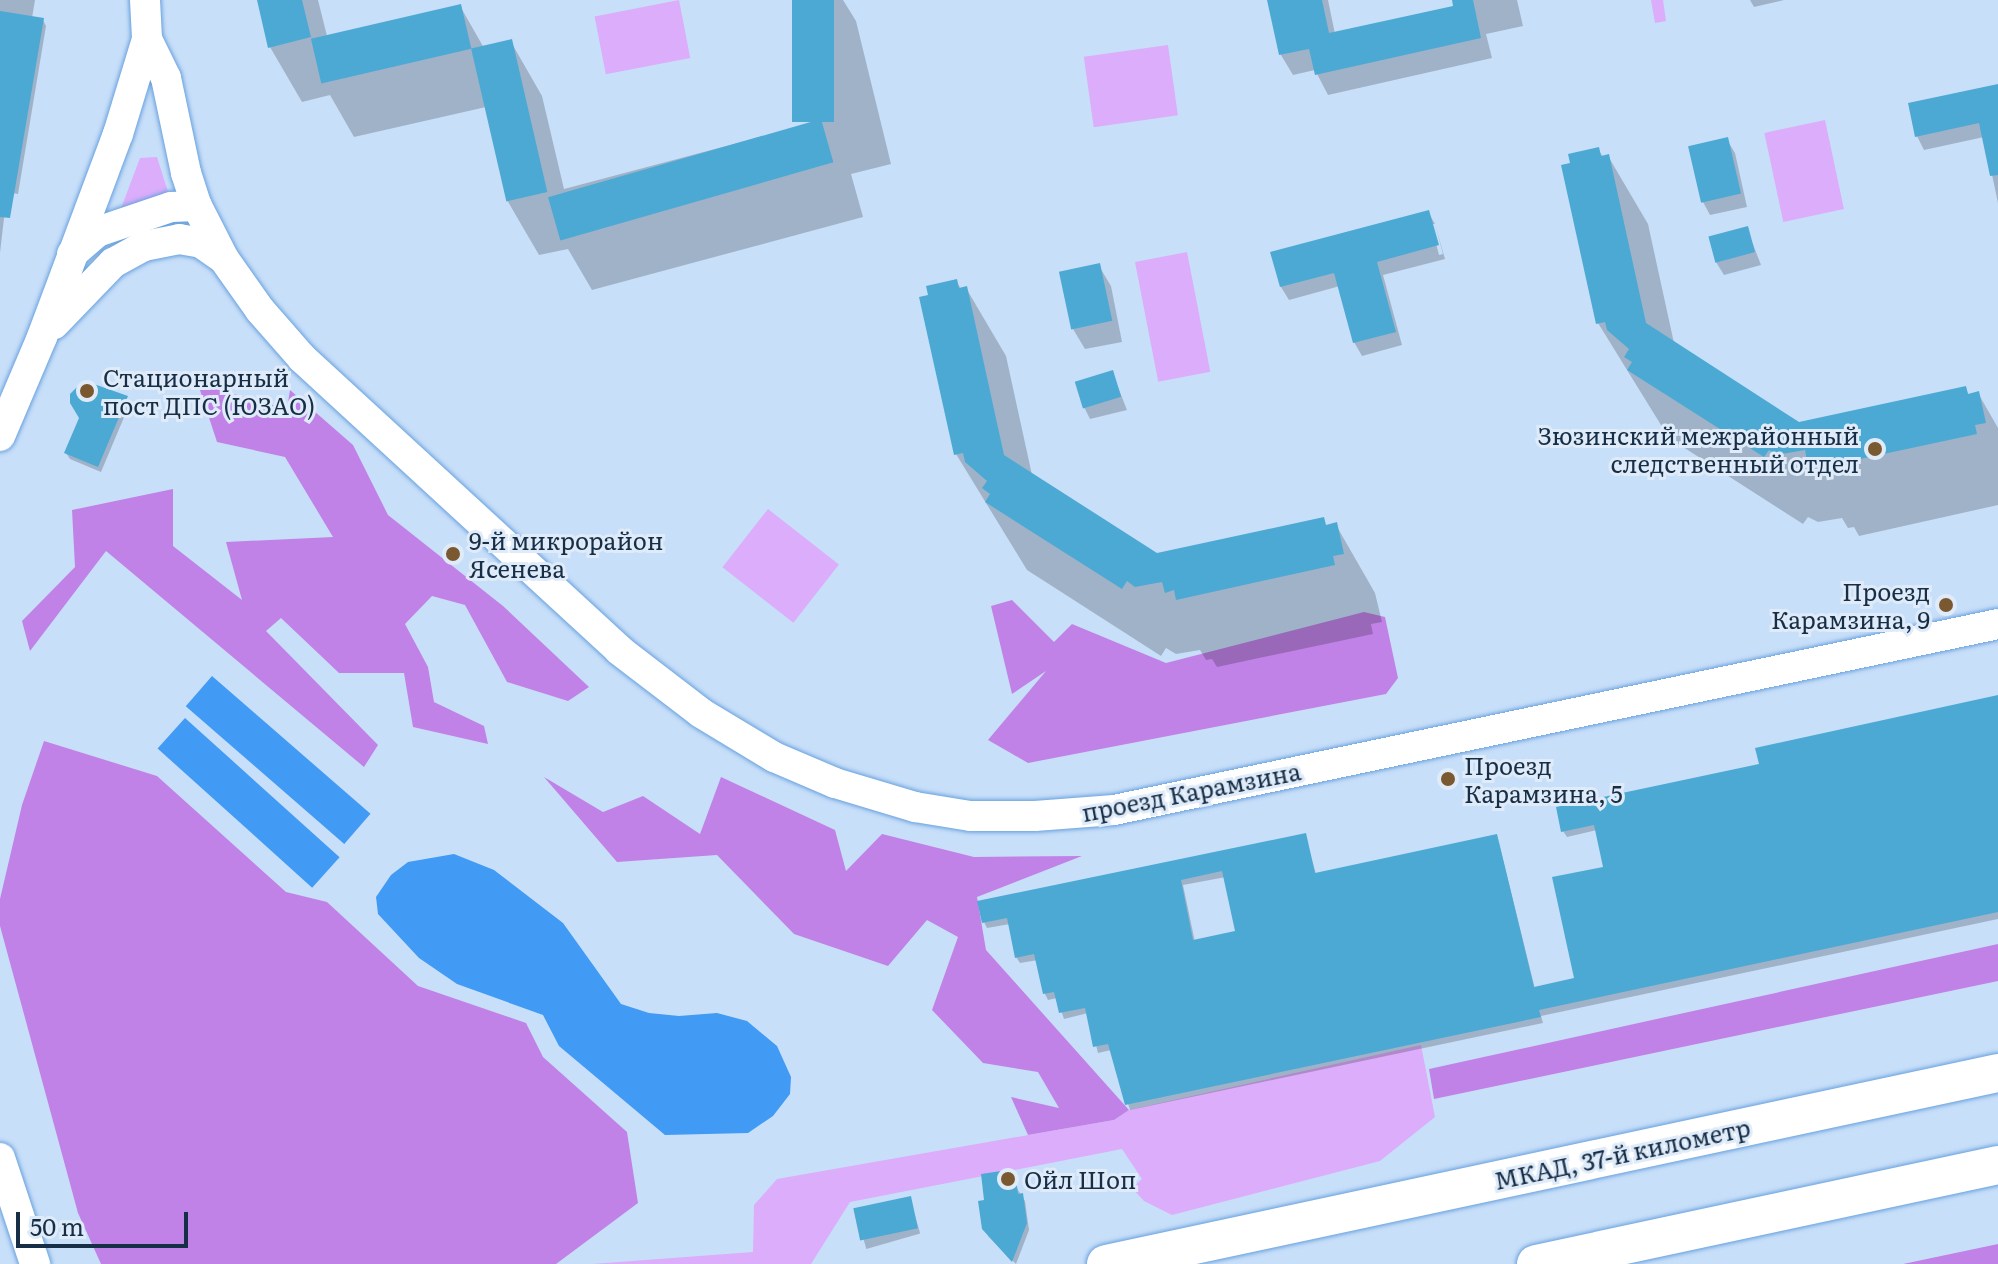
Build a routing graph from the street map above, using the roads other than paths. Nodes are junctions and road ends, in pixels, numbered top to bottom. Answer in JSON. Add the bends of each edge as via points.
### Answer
{"nodes":[{"id":1,"x":145,"y":0,"type":"edge"},
{"id":2,"x":147,"y":39,"type":"junction"},
{"id":3,"x":197,"y":206,"type":"junction"},
{"id":4,"x":72,"y":254,"type":"junction"},
{"id":5,"x":224,"y":259,"type":"junction"},
{"id":6,"x":42,"y":337,"type":"junction"},
{"id":7,"x":0,"y":436,"type":"edge"},
{"id":8,"x":1998,"y":624,"type":"edge"},
{"id":9,"x":1998,"y":1073,"type":"edge"},
{"id":10,"x":0,"y":1158,"type":"edge"},
{"id":11,"x":1998,"y":1165,"type":"edge"},
{"id":12,"x":35,"y":1264,"type":"edge"},
{"id":13,"x":1106,"y":1264,"type":"edge"},
{"id":14,"x":1536,"y":1264,"type":"edge"}],
"edges":[{"from":1,"to":2,"type":"street","name":"проезд Карамзина"},
{"from":2,"to":3,"type":"street","name":"проезд Карамзина","via":[[166,78]]},
{"from":2,"to":4,"type":"street","via":[[134,89]]},
{"from":3,"to":4,"type":"street","via":[[171,207],[97,232]]},
{"from":3,"to":5,"type":"street","name":"проезд Карамзина"},
{"from":4,"to":6,"type":"street"},
{"from":5,"to":6,"type":"street","via":[[201,243],[179,239],[144,246],[90,283]]},
{"from":5,"to":8,"type":"street","name":"проезд Карамзина","via":[[302,358],[619,650],[701,713],[774,757],[835,783],[915,807],[970,816],[1114,810]]},
{"from":6,"to":7,"type":"street"},
{"from":9,"to":13,"type":"highway","name":"МКАД, 37-й километр"},
{"from":10,"to":12,"type":"street"},
{"from":11,"to":14,"type":"highway"}]}
